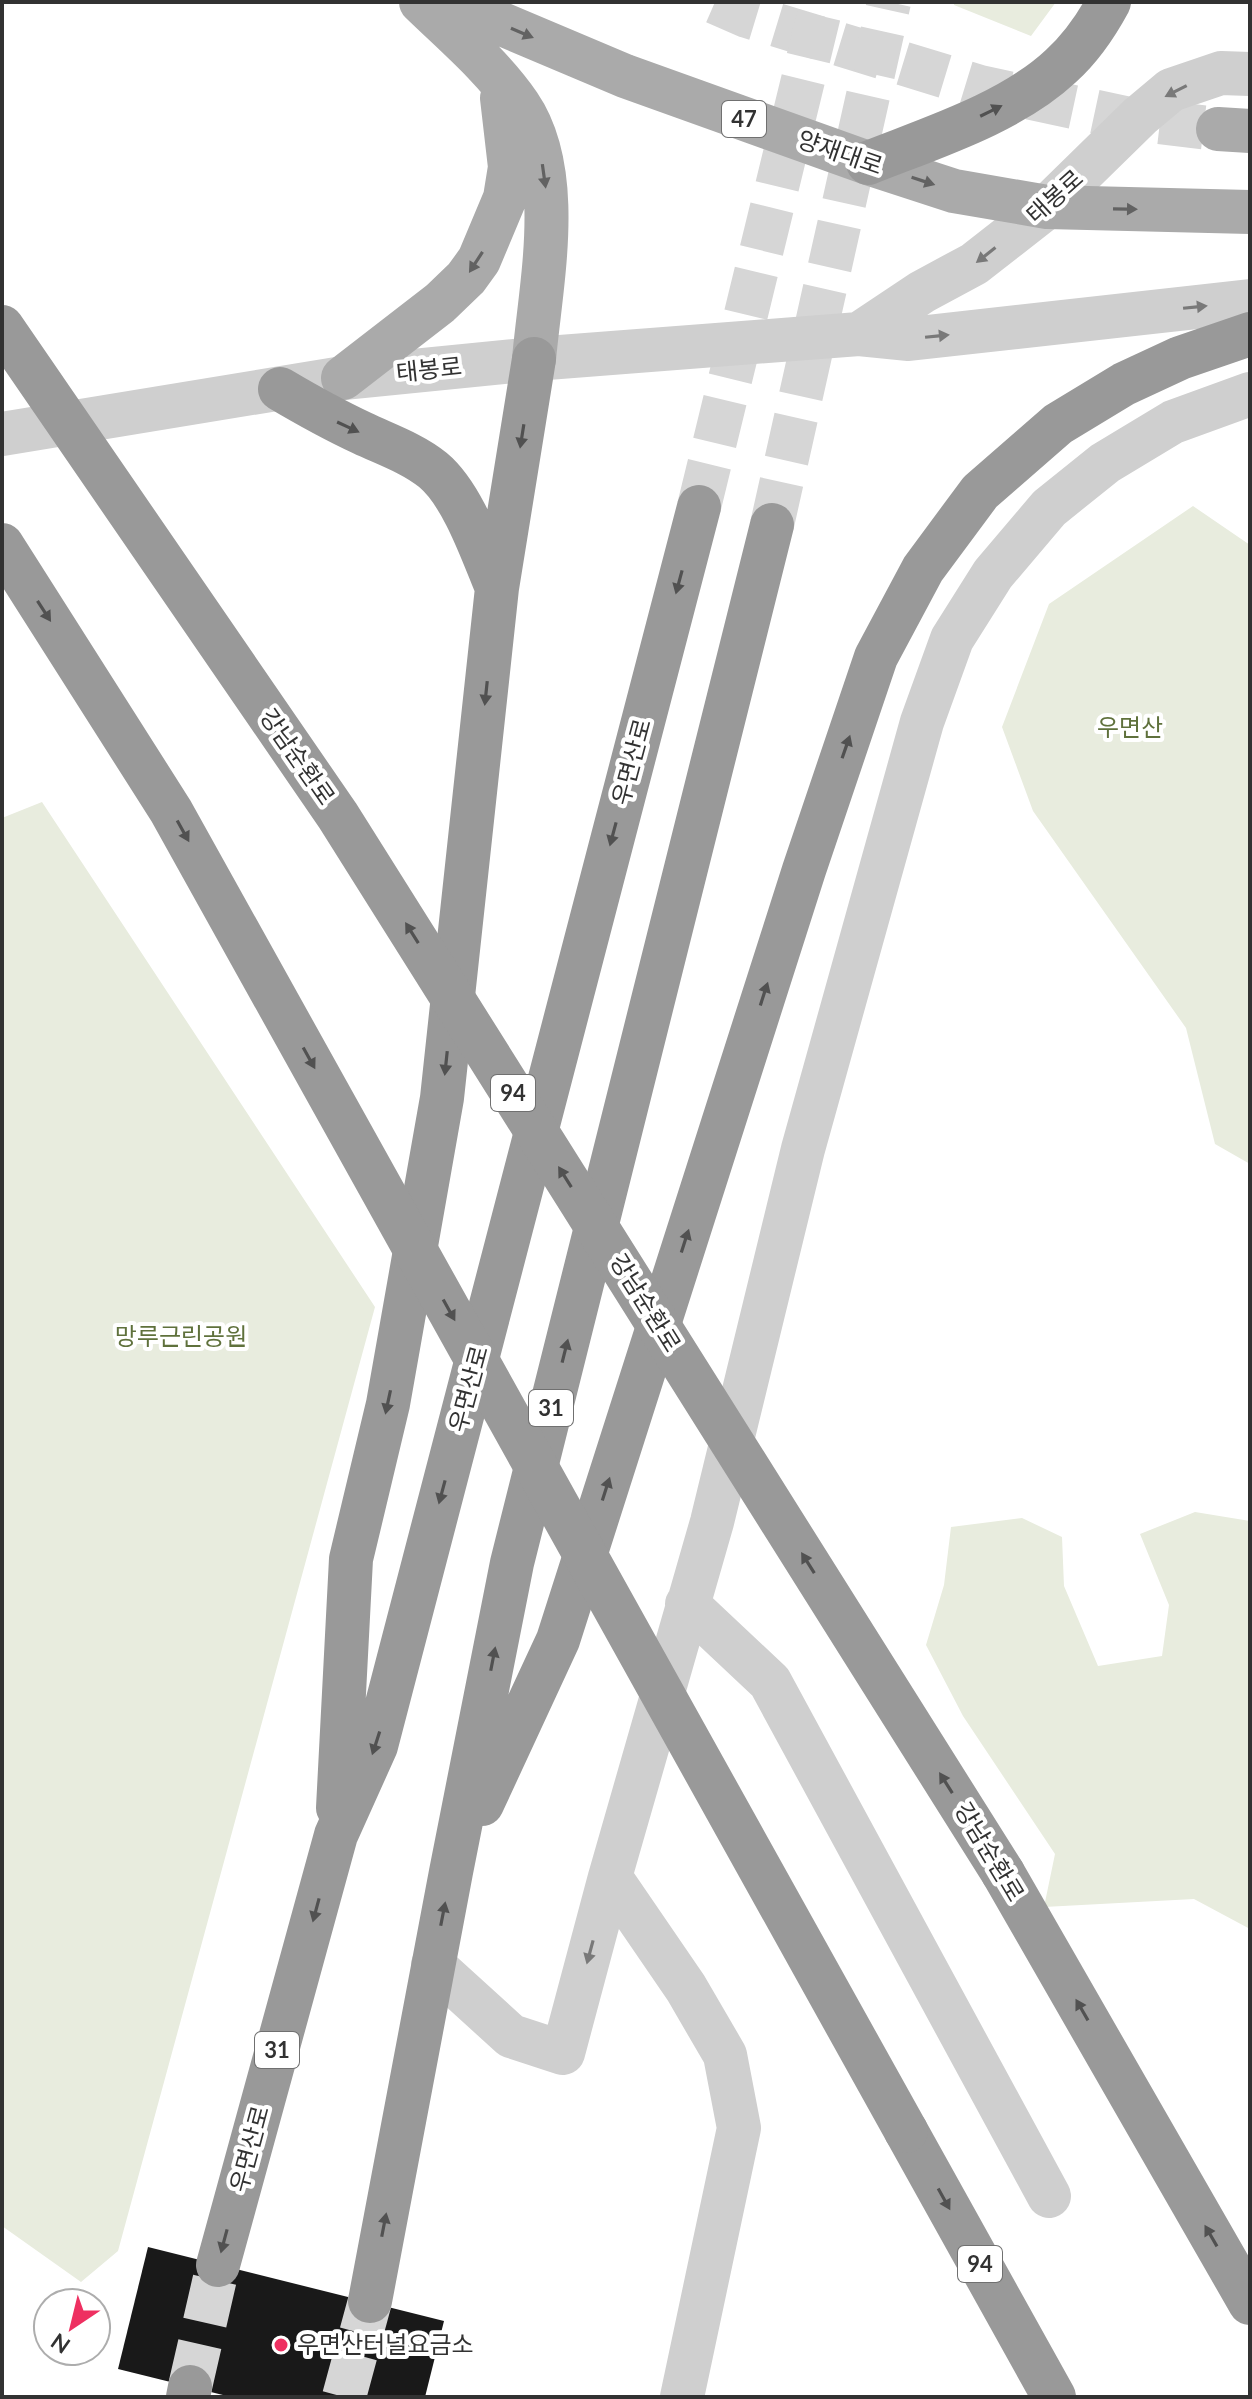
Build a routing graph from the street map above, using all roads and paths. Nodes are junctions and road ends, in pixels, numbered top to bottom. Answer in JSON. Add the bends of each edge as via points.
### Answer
{"nodes":[{"id":1,"x":421,"y":2,"type":"edge"},
{"id":2,"x":450,"y":2,"type":"edge"},
{"id":3,"x":1109,"y":2,"type":"edge"},
{"id":4,"x":1250,"y":74,"type":"edge"},
{"id":5,"x":500,"y":80,"type":"junction"},
{"id":6,"x":868,"y":163,"type":"junction"},
{"id":7,"x":1047,"y":207,"type":"junction"},
{"id":8,"x":1250,"y":212,"type":"edge"},
{"id":9,"x":1250,"y":301,"type":"edge"},
{"id":10,"x":2,"y":327,"type":"edge"},
{"id":11,"x":859,"y":334,"type":"junction"},
{"id":12,"x":1250,"y":334,"type":"edge"},
{"id":13,"x":534,"y":359,"type":"junction"},
{"id":14,"x":343,"y":378,"type":"junction"},
{"id":15,"x":280,"y":389,"type":"junction"},
{"id":16,"x":1250,"y":394,"type":"edge"},
{"id":17,"x":2,"y":434,"type":"edge"},
{"id":18,"x":699,"y":507,"type":"tunnel mouth"},
{"id":19,"x":772,"y":525,"type":"tunnel mouth"},
{"id":20,"x":2,"y":545,"type":"edge"},
{"id":21,"x":497,"y":588,"type":"junction"},
{"id":22,"x":687,"y":1604,"type":"junction"},
{"id":23,"x":336,"y":1835,"type":"junction"},
{"id":24,"x":451,"y":1872,"type":"junction"},
{"id":25,"x":610,"y":1877,"type":"junction"},
{"id":26,"x":433,"y":1965,"type":"junction"},
{"id":27,"x":1049,"y":2196,"type":"dead end"},
{"id":28,"x":218,"y":2265,"type":"tunnel mouth"},
{"id":29,"x":370,"y":2301,"type":"tunnel mouth"},
{"id":30,"x":1250,"y":2303,"type":"edge"},
{"id":31,"x":682,"y":2397,"type":"edge"},
{"id":32,"x":1054,"y":2397,"type":"edge"}],
"edges":[{"from":1,"to":5,"type":"main road"},
{"from":2,"to":6,"type":"main road","name":"양재대로","number":"47","one_way":true,"via":[[625,76]]},
{"from":6,"to":3,"type":"highway","one_way":true,"via":[[963,125],[1039,85],[1080,47]]},
{"from":4,"to":7,"type":"street","name":"태봉로","one_way":true,"via":[[1221,73],[1171,90]]},
{"from":5,"to":13,"type":"main road","one_way":true,"via":[[521,108],[544,168],[546,224]]},
{"from":5,"to":14,"type":"main road","one_way":true,"via":[[510,167],[505,198],[483,252],[440,303]]},
{"from":6,"to":7,"type":"main road","name":"양재대로","number":"47","one_way":true,"via":[[954,191]]},
{"from":7,"to":8,"type":"main road","name":"양재대로","number":"47","one_way":true},
{"from":7,"to":11,"type":"street","name":"태봉로","one_way":true,"via":[[974,264]]},
{"from":11,"to":9,"type":"street","name":"태봉로","one_way":true,"via":[[909,339]]},
{"from":30,"to":10,"type":"highway","name":"강남순환로","number":"94","one_way":true,"bridge":true,"via":[[1003,1873],[338,816]]},
{"from":11,"to":13,"type":"street","name":"태봉로"},
{"from":24,"to":12,"type":"highway","one_way":true,"via":[[558,1640],[876,657],[923,569],[980,492],[1047,434],[1124,384]]},
{"from":13,"to":14,"type":"street","name":"태봉로"},
{"from":13,"to":21,"type":"highway","one_way":true},
{"from":14,"to":15,"type":"street","name":"태봉로"},
{"from":15,"to":17,"type":"street","name":"태봉로"},
{"from":15,"to":21,"type":"highway","one_way":true,"via":[[434,471],[455,497]]},
{"from":16,"to":22,"type":"street","via":[[1173,422],[1105,463],[1049,508],[993,574],[952,639],[922,722],[803,1149]]},
{"from":18,"to":23,"type":"highway","name":"우면산로","number":"31","one_way":true,"via":[[376,1746]]},
{"from":24,"to":19,"type":"highway","number":"31","one_way":true,"via":[[512,1563]]},
{"from":20,"to":32,"type":"highway","number":"94","one_way":true,"bridge":true,"via":[[171,811]]},
{"from":21,"to":23,"type":"highway","one_way":true,"via":[[442,1098],[388,1404],[351,1559]]},
{"from":22,"to":25,"type":"street"},
{"from":22,"to":27,"type":"street","via":[[770,1682]]},
{"from":23,"to":28,"type":"highway","name":"우면산로","number":"31","one_way":true},
{"from":26,"to":24,"type":"highway","number":"31","one_way":true},
{"from":25,"to":26,"type":"street","one_way":true,"via":[[563,2053],[511,2036]]},
{"from":25,"to":31,"type":"street","via":[[725,2055],[739,2128]]},
{"from":29,"to":26,"type":"highway","number":"31","one_way":true}]}
